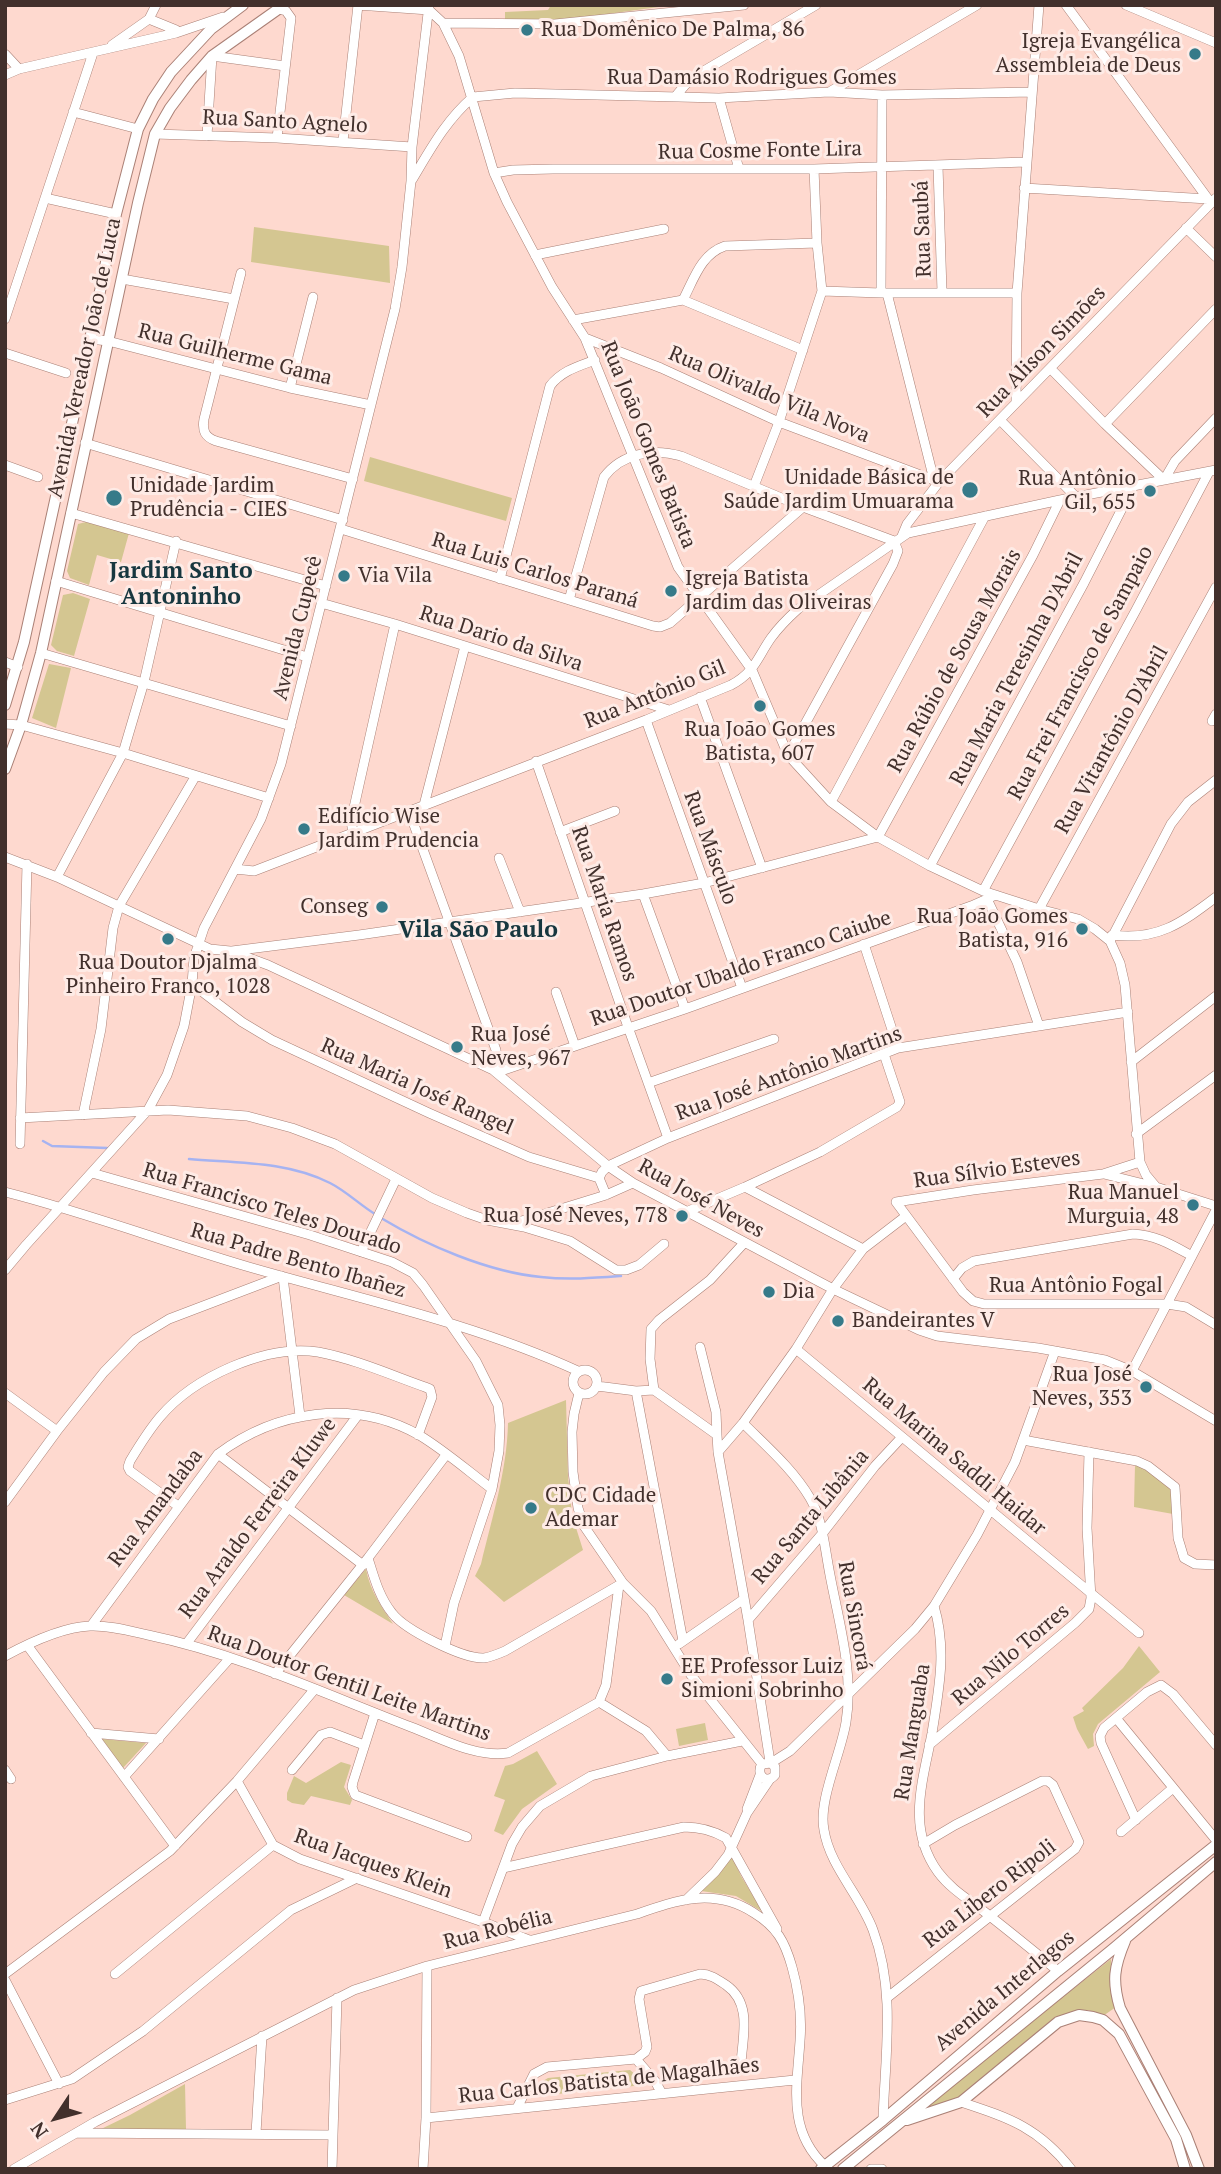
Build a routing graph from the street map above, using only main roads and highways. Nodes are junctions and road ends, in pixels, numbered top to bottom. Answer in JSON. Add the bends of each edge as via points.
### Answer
{"nodes":[{"id":1,"x":243,"y":5,"type":"edge"},
{"id":2,"x":281,"y":7,"type":"edge"},
{"id":3,"x":5,"y":705,"type":"edge"},
{"id":4,"x":5,"y":769,"type":"edge"},
{"id":5,"x":1216,"y":1842,"type":"edge"},
{"id":6,"x":1216,"y":1862,"type":"edge"},
{"id":7,"x":1126,"y":1939,"type":"junction"},
{"id":8,"x":1093,"y":1943,"type":"junction"},
{"id":9,"x":1107,"y":1953,"type":"junction"},
{"id":10,"x":1115,"y":1966,"type":"junction"},
{"id":11,"x":1120,"y":2008,"type":"junction"},
{"id":12,"x":1103,"y":2020,"type":"junction"},
{"id":13,"x":895,"y":2125,"type":"junction"},
{"id":14,"x":1181,"y":2137,"type":"junction"},
{"id":15,"x":823,"y":2167,"type":"edge"},
{"id":16,"x":846,"y":2167,"type":"edge"},
{"id":17,"x":1185,"y":2169,"type":"edge"},
{"id":18,"x":1199,"y":2169,"type":"edge"}],
"edges":[{"from":1,"to":3,"type":"main road","name":"Avenida Vereador João de Luca","via":[[204,36],[171,72],[138,129],[18,667]]},
{"from":2,"to":4,"type":"main road","name":"Avenida Vereador João de Luca","via":[[215,53],[155,134],[41,653]]},
{"from":5,"to":8,"type":"main road","name":"Avenida Interlagos"},
{"from":6,"to":7,"type":"main road","name":"Avenida Interlagos"},
{"from":7,"to":9,"type":"main road","name":"Avenida Interlagos"},
{"from":7,"to":10,"type":"main road"},
{"from":8,"to":9,"type":"main road"},
{"from":8,"to":15,"type":"main road","name":"Avenida Interlagos"},
{"from":9,"to":10,"type":"main road"},
{"from":9,"to":13,"type":"main road","name":"Avenida Interlagos"},
{"from":10,"to":11,"type":"main road"},
{"from":11,"to":12,"type":"main road"},
{"from":11,"to":14,"type":"main road"},
{"from":12,"to":13,"type":"main road","via":[[1079,2015],[1058,2022],[961,2102]]},
{"from":12,"to":14,"type":"main road","via":[[1119,2034]]},
{"from":13,"to":16,"type":"main road","name":"Avenida Interlagos"},
{"from":14,"to":17,"type":"main road"},
{"from":14,"to":18,"type":"main road"}]}
